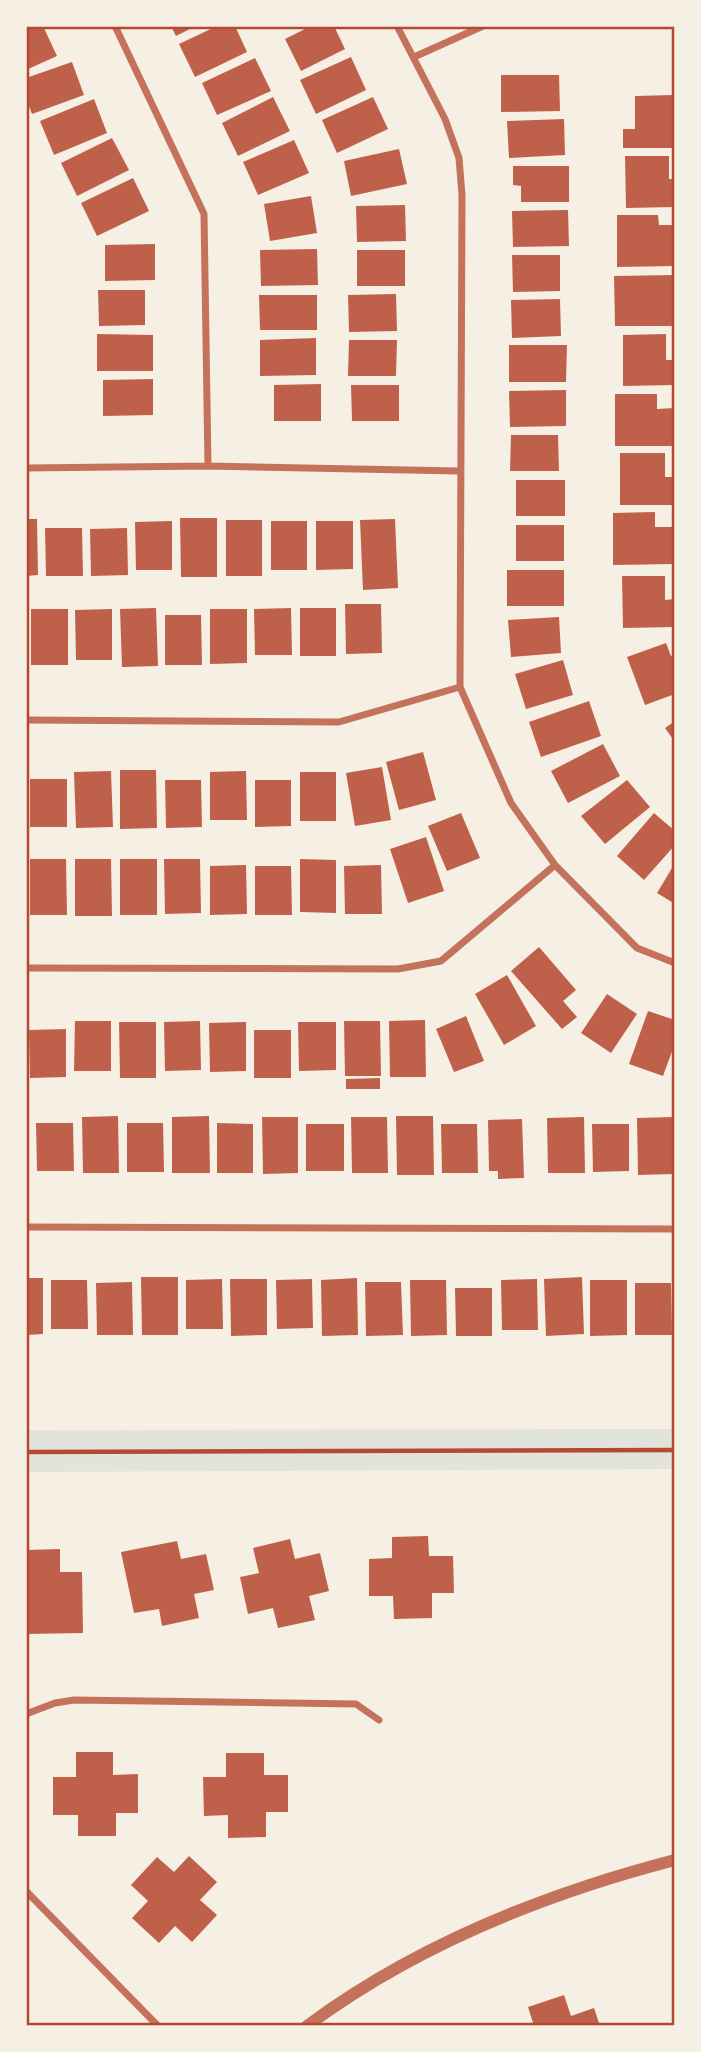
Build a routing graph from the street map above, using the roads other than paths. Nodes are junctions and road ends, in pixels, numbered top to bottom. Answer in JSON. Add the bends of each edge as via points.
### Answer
{"nodes":[{"id":1,"x":115,"y":26,"type":"edge"},
{"id":2,"x":397,"y":26,"type":"edge"},
{"id":3,"x":482,"y":26,"type":"edge"},
{"id":4,"x":414,"y":57,"type":"junction"},
{"id":5,"x":208,"y":466,"type":"junction"},
{"id":6,"x":26,"y":468,"type":"edge"},
{"id":7,"x":459,"y":471,"type":"junction"},
{"id":8,"x":460,"y":687,"type":"junction"},
{"id":9,"x":26,"y":720,"type":"edge"},
{"id":10,"x":555,"y":864,"type":"junction"},
{"id":11,"x":675,"y":963,"type":"edge"},
{"id":12,"x":26,"y":968,"type":"edge"},
{"id":13,"x":26,"y":1227,"type":"edge"},
{"id":14,"x":675,"y":1229,"type":"edge"},
{"id":15,"x":26,"y":1714,"type":"edge"},
{"id":16,"x":379,"y":1720,"type":"dead end"},
{"id":17,"x":675,"y":1860,"type":"edge"},
{"id":18,"x":26,"y":1891,"type":"edge"},
{"id":19,"x":158,"y":2026,"type":"edge"},
{"id":20,"x":307,"y":2026,"type":"edge"}],
"edges":[{"from":1,"to":5,"type":"street","via":[[204,214]]},
{"from":2,"to":4,"type":"street"},
{"from":3,"to":4,"type":"street"},
{"from":4,"to":7,"type":"street","via":[[459,158]]},
{"from":5,"to":6,"type":"street"},
{"from":5,"to":7,"type":"street"},
{"from":7,"to":8,"type":"street"},
{"from":8,"to":9,"type":"street","via":[[340,722]]},
{"from":8,"to":10,"type":"street","via":[[510,803]]},
{"from":10,"to":11,"type":"street","via":[[637,948]]},
{"from":10,"to":12,"type":"street","via":[[441,961],[398,969]]},
{"from":13,"to":14,"type":"street"},
{"from":15,"to":16,"type":"street","via":[[55,1703],[101,1700],[356,1704]]},
{"from":17,"to":20,"type":"street","via":[[610,1876],[460,1936],[388,1973]]},
{"from":18,"to":19,"type":"street"}]}
